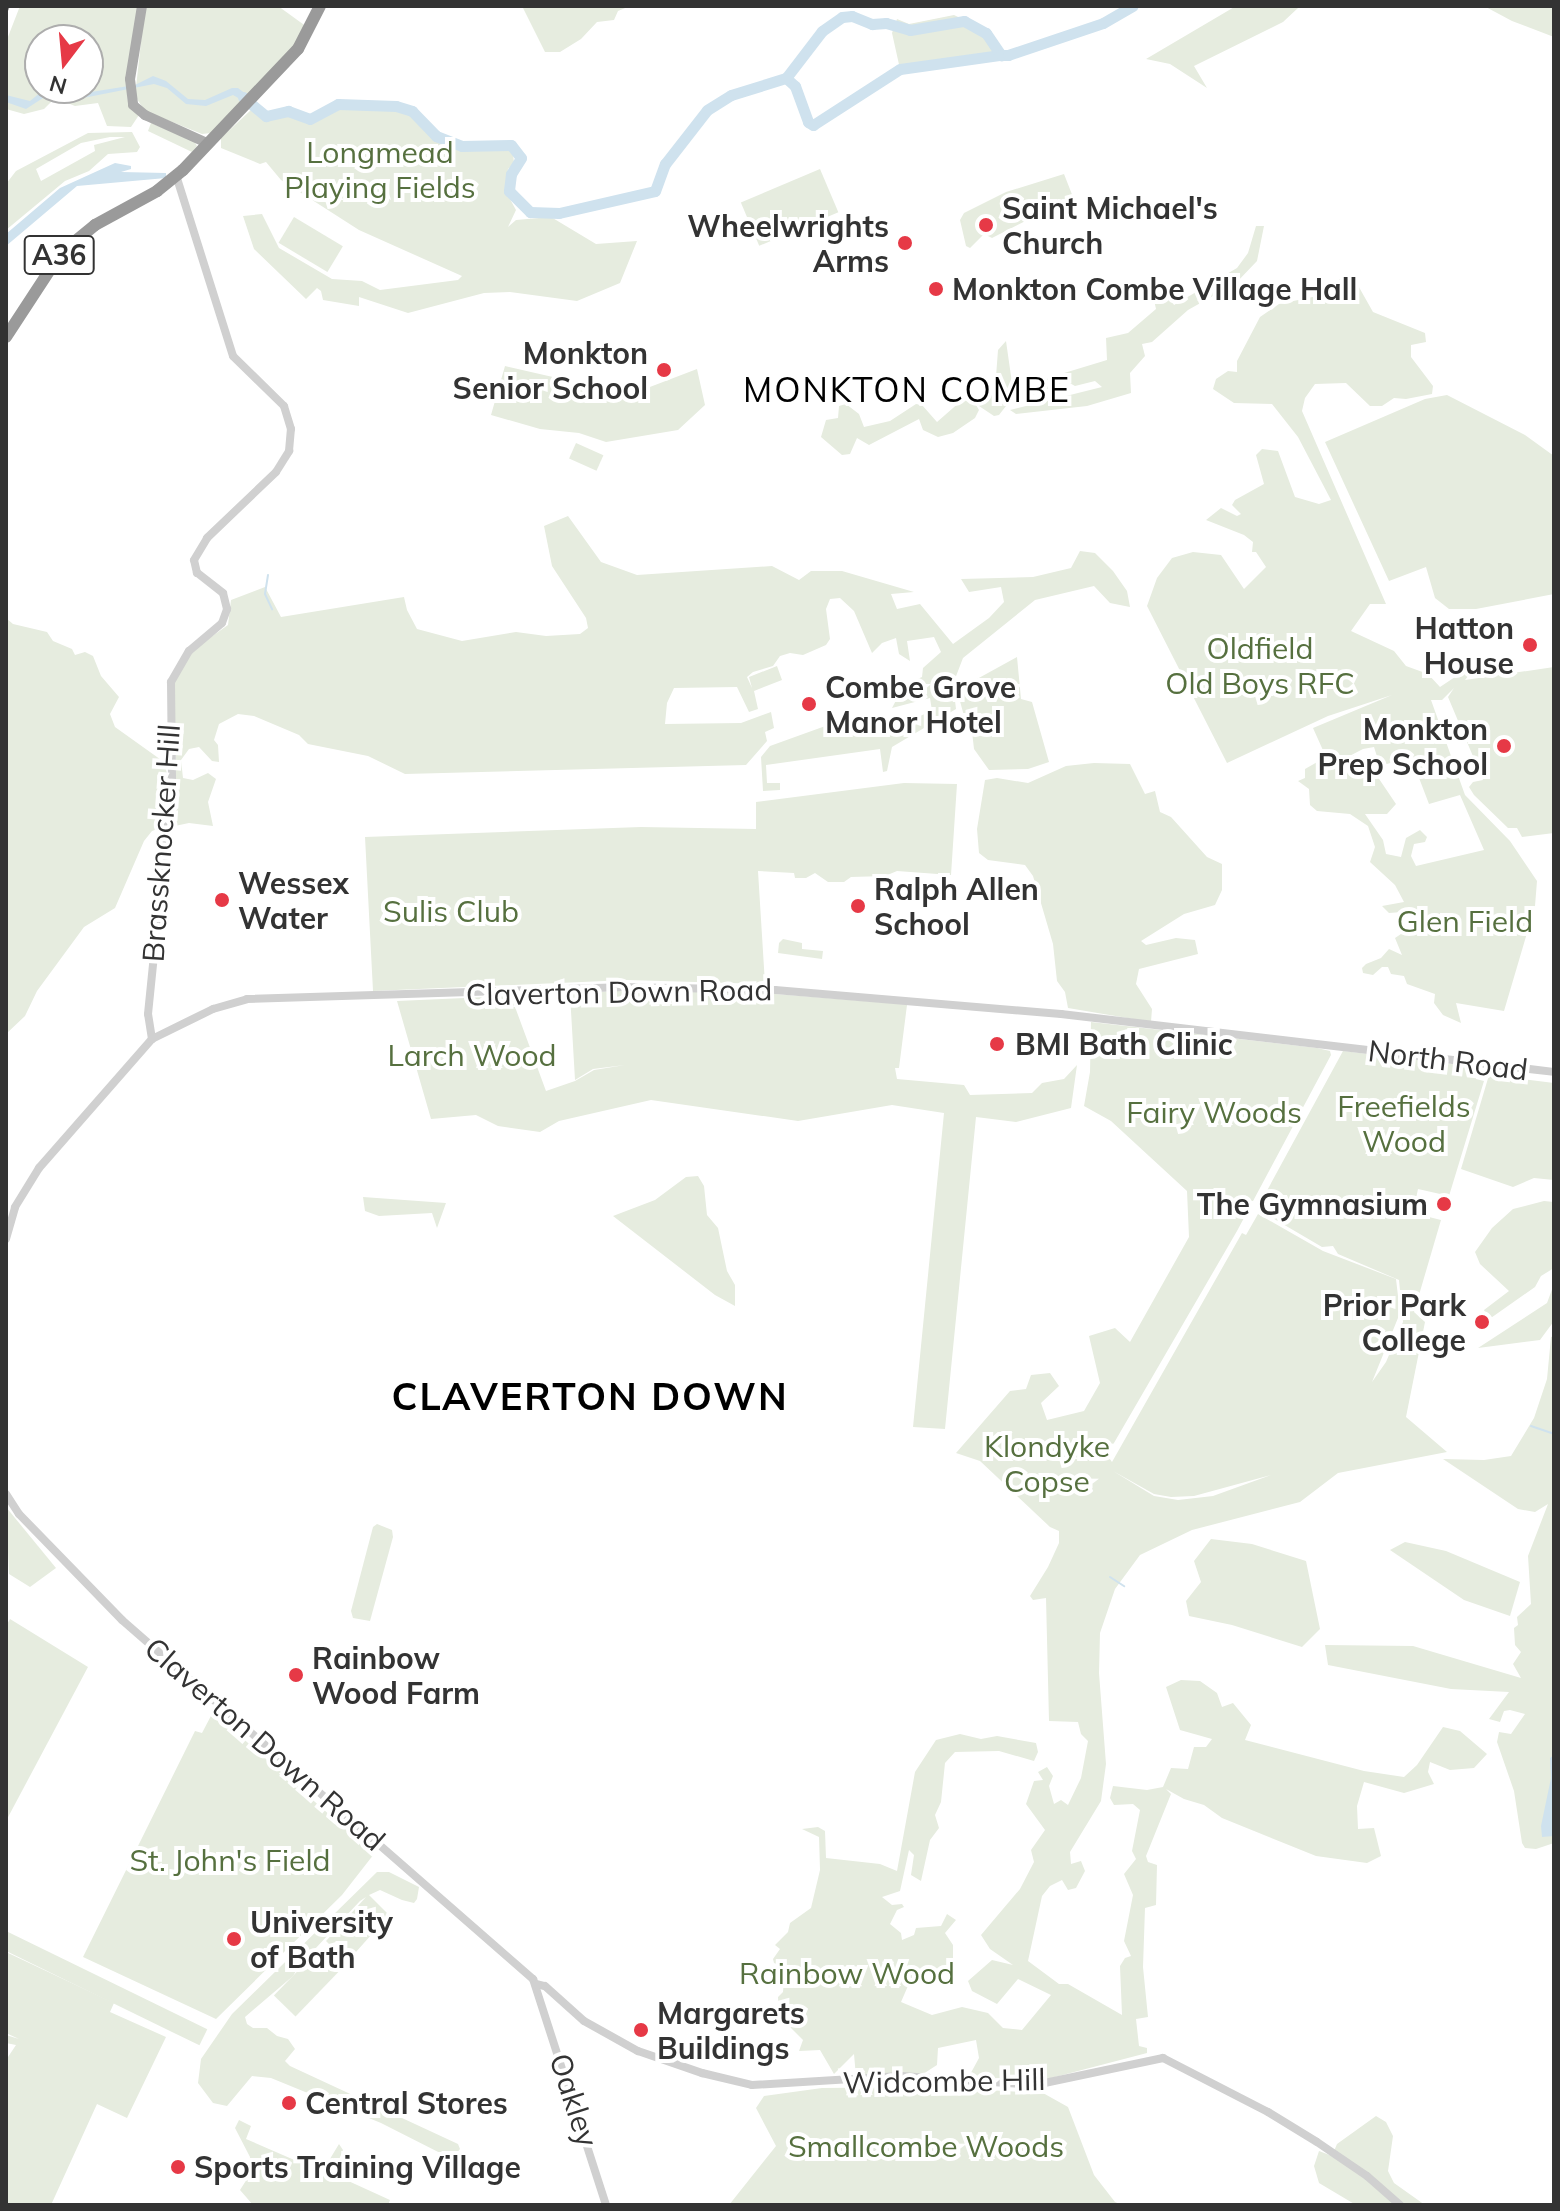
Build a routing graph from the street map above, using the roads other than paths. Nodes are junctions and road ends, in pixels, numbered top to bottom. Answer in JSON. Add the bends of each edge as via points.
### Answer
{"nodes":[{"id":1,"x":142,"y":6,"type":"edge"},
{"id":2,"x":320,"y":6,"type":"edge"},
{"id":3,"x":207,"y":143,"type":"junction"},
{"id":4,"x":175,"y":180,"type":"junction"},
{"id":5,"x":6,"y":337,"type":"edge"},
{"id":6,"x":152,"y":1039,"type":"junction"},
{"id":7,"x":1343,"y":1047,"type":"joint"},
{"id":8,"x":1554,"y":1072,"type":"edge"},
{"id":9,"x":6,"y":1239,"type":"edge"},
{"id":10,"x":6,"y":1494,"type":"edge"},
{"id":11,"x":536,"y":1984,"type":"junction"},
{"id":12,"x":540,"y":1995,"type":"junction"},
{"id":13,"x":560,"y":2000,"type":"junction"},
{"id":14,"x":731,"y":2081,"type":"joint"},
{"id":15,"x":606,"y":2205,"type":"edge"},
{"id":16,"x":1400,"y":2205,"type":"edge"}],
"edges":[{"from":1,"to":3,"type":"main road","via":[[130,90],[136,108]]},
{"from":2,"to":3,"type":"highway","number":"A36","via":[[298,49]]},
{"from":3,"to":4,"type":"highway","number":"A36"},
{"from":4,"to":5,"type":"highway","number":"A36","via":[[67,247]]},
{"from":4,"to":6,"type":"street","name":"Brassknocker Hill","via":[[233,356],[284,406],[291,429],[289,451],[276,472],[207,538],[194,560],[197,573],[223,593],[227,609],[222,623],[177,666],[171,682],[172,777],[148,1014]]},
{"from":6,"to":7,"type":"street","name":"Claverton Down Road","via":[[247,999],[631,987],[903,999]]},
{"from":6,"to":9,"type":"street","name":"Claverton Down Road","via":[[39,1168],[15,1207]]},
{"from":7,"to":8,"type":"street","name":"North Road"},
{"from":10,"to":11,"type":"street","name":"Claverton Down Road","via":[[122,1620]]},
{"from":11,"to":12,"type":"street","name":"Claverton Down Road"},
{"from":11,"to":13,"type":"street","name":"Claverton Down Road"},
{"from":12,"to":13,"type":"street","name":"Claverton Down Road"},
{"from":12,"to":15,"type":"street","name":"Oakley"},
{"from":13,"to":14,"type":"street","name":"Claverton Down Road","via":[[627,2046]]},
{"from":14,"to":16,"type":"street","name":"Widcombe Hill","via":[[768,2086],[901,2076],[1035,2085],[1163,2058],[1268,2112],[1349,2163]]}]}
